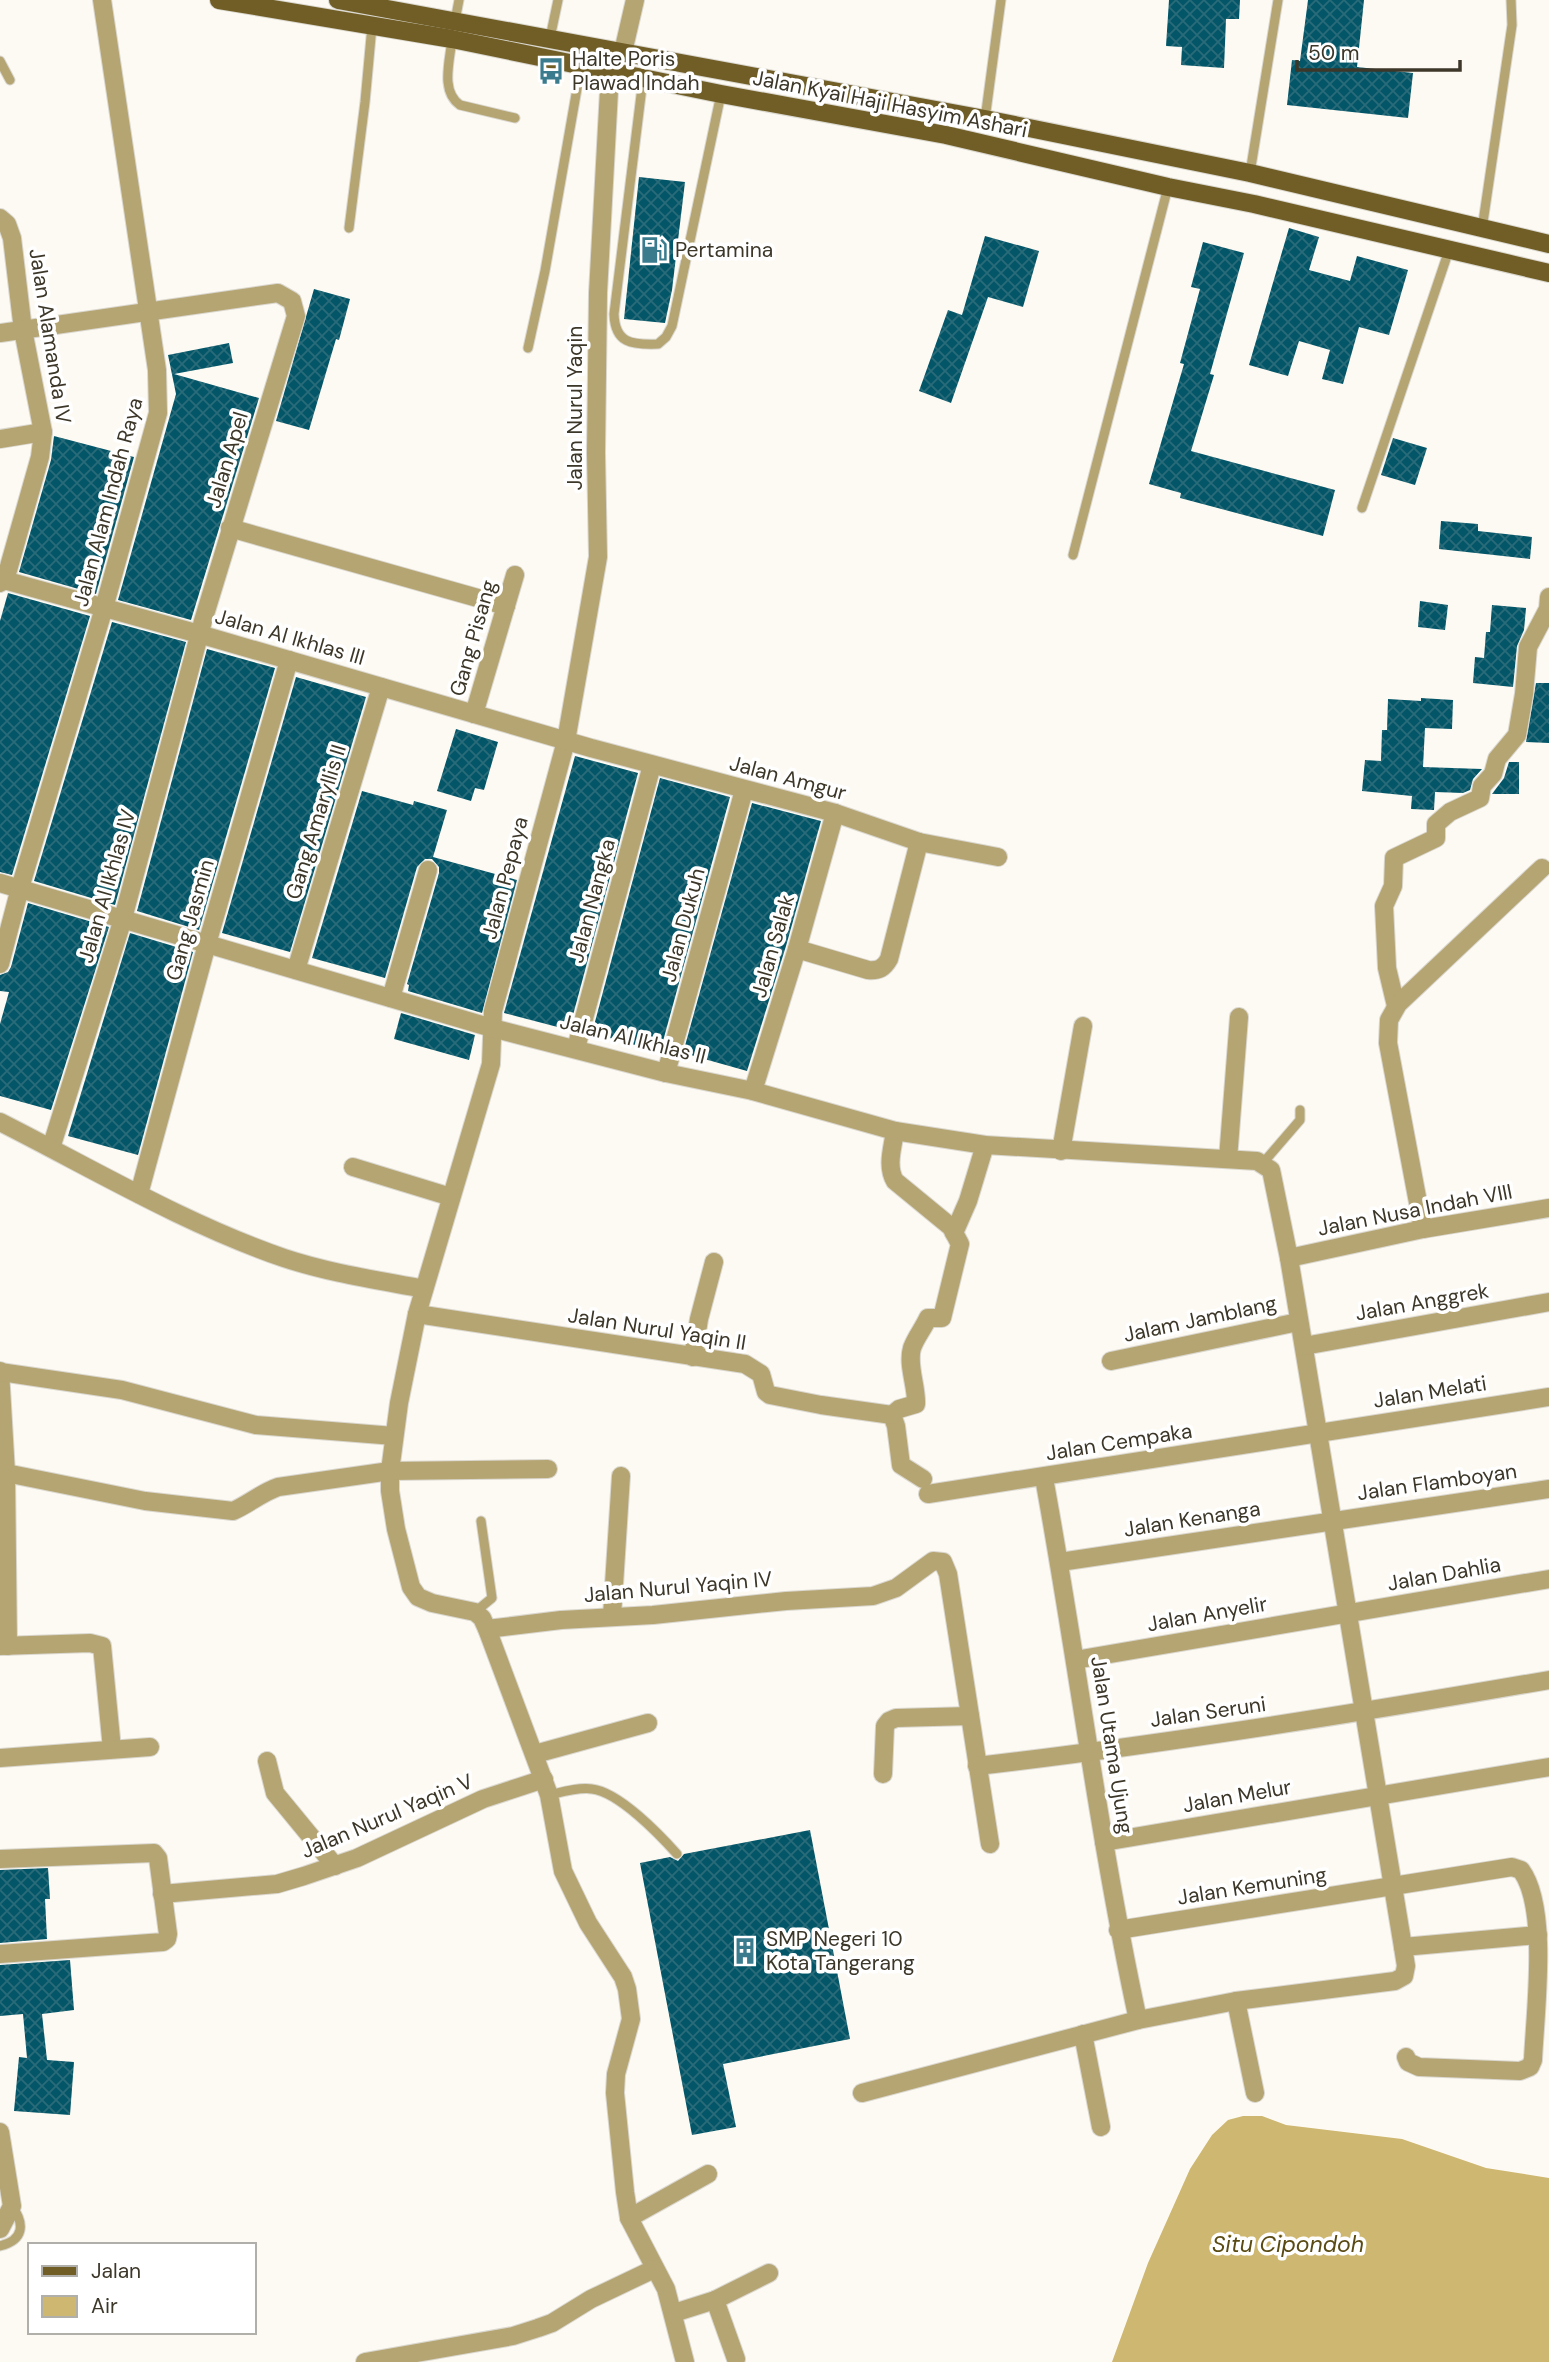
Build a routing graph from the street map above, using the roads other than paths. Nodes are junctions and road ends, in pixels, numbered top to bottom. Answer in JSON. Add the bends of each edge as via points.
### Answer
{"nodes":[{"id":1,"x":102,"y":0,"type":"edge"},
{"id":2,"x":219,"y":0,"type":"edge"},
{"id":3,"x":338,"y":0,"type":"edge"},
{"id":4,"x":459,"y":0,"type":"edge"},
{"id":5,"x":558,"y":0,"type":"edge"},
{"id":6,"x":635,"y":0,"type":"edge"},
{"id":7,"x":1001,"y":0,"type":"edge"},
{"id":8,"x":1278,"y":0,"type":"edge"},
{"id":9,"x":1511,"y":0,"type":"edge"},
{"id":10,"x":455,"y":21,"type":"junction"},
{"id":11,"x":372,"y":26,"type":"junction"},
{"id":12,"x":550,"y":38,"type":"junction"},
{"id":13,"x":452,"y":39,"type":"junction"},
{"id":14,"x":622,"y":52,"type":"junction"},
{"id":15,"x":0,"y":61,"type":"edge"},
{"id":16,"x":581,"y":66,"type":"junction"},
{"id":17,"x":724,"y":71,"type":"junction"},
{"id":18,"x":610,"y":72,"type":"junction"},
{"id":19,"x":643,"y":79,"type":"junction"},
{"id":20,"x":9,"y":80,"type":"dead end"},
{"id":21,"x":722,"y":94,"type":"junction"},
{"id":22,"x":515,"y":118,"type":"dead end"},
{"id":23,"x":985,"y":119,"type":"junction"},
{"id":24,"x":1250,"y":173,"type":"junction"},
{"id":25,"x":1168,"y":187,"type":"junction"},
{"id":26,"x":0,"y":218,"type":"edge"},
{"id":27,"x":349,"y":228,"type":"dead end"},
{"id":28,"x":1482,"y":229,"type":"junction"},
{"id":29,"x":1549,"y":244,"type":"edge"},
{"id":30,"x":1449,"y":250,"type":"junction"},
{"id":31,"x":1549,"y":273,"type":"edge"},
{"id":32,"x":148,"y":311,"type":"junction"},
{"id":33,"x":23,"y":330,"type":"junction"},
{"id":34,"x":0,"y":333,"type":"edge"},
{"id":35,"x":528,"y":348,"type":"dead end"},
{"id":36,"x":43,"y":432,"type":"junction"},
{"id":37,"x":0,"y":439,"type":"edge"},
{"id":38,"x":1362,"y":508,"type":"dead end"},
{"id":39,"x":230,"y":528,"type":"junction"},
{"id":40,"x":1073,"y":555,"type":"dead end"},
{"id":41,"x":515,"y":575,"type":"dead end"},
{"id":42,"x":0,"y":581,"type":"edge"},
{"id":43,"x":1549,"y":597,"type":"edge"},
{"id":44,"x":506,"y":606,"type":"junction"},
{"id":45,"x":104,"y":608,"type":"junction"},
{"id":46,"x":200,"y":634,"type":"junction"},
{"id":47,"x":289,"y":660,"type":"junction"},
{"id":48,"x":381,"y":687,"type":"junction"},
{"id":49,"x":474,"y":714,"type":"junction"},
{"id":50,"x":566,"y":741,"type":"junction"},
{"id":51,"x":652,"y":765,"type":"junction"},
{"id":52,"x":744,"y":790,"type":"junction"},
{"id":53,"x":835,"y":813,"type":"junction"},
{"id":54,"x":919,"y":842,"type":"junction"},
{"id":55,"x":998,"y":857,"type":"dead end"},
{"id":56,"x":1542,"y":868,"type":"dead end"},
{"id":57,"x":428,"y":870,"type":"dead end"},
{"id":58,"x":0,"y":883,"type":"edge"},
{"id":59,"x":20,"y":888,"type":"junction"},
{"id":60,"x":123,"y":918,"type":"junction"},
{"id":61,"x":207,"y":944,"type":"junction"},
{"id":62,"x":797,"y":949,"type":"junction"},
{"id":63,"x":0,"y":964,"type":"edge"},
{"id":64,"x":296,"y":970,"type":"junction"},
{"id":65,"x":391,"y":998,"type":"junction"},
{"id":66,"x":1396,"y":1006,"type":"junction"},
{"id":67,"x":1239,"y":1017,"type":"dead end"},
{"id":68,"x":1083,"y":1026,"type":"dead end"},
{"id":69,"x":492,"y":1028,"type":"junction"},
{"id":70,"x":576,"y":1048,"type":"junction"},
{"id":71,"x":666,"y":1073,"type":"junction"},
{"id":72,"x":752,"y":1091,"type":"junction"},
{"id":73,"x":1300,"y":1110,"type":"dead end"},
{"id":74,"x":0,"y":1122,"type":"edge"},
{"id":75,"x":894,"y":1131,"type":"junction"},
{"id":76,"x":985,"y":1145,"type":"junction"},
{"id":77,"x":51,"y":1148,"type":"junction"},
{"id":78,"x":1061,"y":1151,"type":"junction"},
{"id":79,"x":1228,"y":1159,"type":"junction"},
{"id":80,"x":1265,"y":1164,"type":"junction"},
{"id":81,"x":353,"y":1167,"type":"dead end"},
{"id":82,"x":139,"y":1194,"type":"junction"},
{"id":83,"x":451,"y":1197,"type":"junction"},
{"id":84,"x":1549,"y":1208,"type":"edge"},
{"id":85,"x":1423,"y":1229,"type":"junction"},
{"id":86,"x":954,"y":1233,"type":"junction"},
{"id":87,"x":1289,"y":1258,"type":"junction"},
{"id":88,"x":714,"y":1262,"type":"dead end"},
{"id":89,"x":424,"y":1289,"type":"junction"},
{"id":90,"x":1549,"y":1302,"type":"edge"},
{"id":91,"x":417,"y":1314,"type":"junction"},
{"id":92,"x":1298,"y":1322,"type":"junction"},
{"id":93,"x":1304,"y":1346,"type":"junction"},
{"id":94,"x":693,"y":1357,"type":"junction"},
{"id":95,"x":1111,"y":1361,"type":"dead end"},
{"id":96,"x":0,"y":1372,"type":"edge"},
{"id":97,"x":1549,"y":1397,"type":"edge"},
{"id":98,"x":892,"y":1415,"type":"junction"},
{"id":99,"x":1318,"y":1432,"type":"junction"},
{"id":100,"x":394,"y":1436,"type":"junction"},
{"id":101,"x":548,"y":1469,"type":"dead end"},
{"id":102,"x":390,"y":1471,"type":"junction"},
{"id":103,"x":6,"y":1473,"type":"junction"},
{"id":104,"x":621,"y":1476,"type":"dead end"},
{"id":105,"x":1044,"y":1478,"type":"junction"},
{"id":106,"x":1549,"y":1489,"type":"edge"},
{"id":107,"x":1332,"y":1520,"type":"junction"},
{"id":108,"x":481,"y":1521,"type":"dead end"},
{"id":109,"x":1060,"y":1562,"type":"junction"},
{"id":110,"x":1549,"y":1579,"type":"edge"},
{"id":111,"x":475,"y":1612,"type":"junction"},
{"id":112,"x":1348,"y":1613,"type":"junction"},
{"id":113,"x":612,"y":1616,"type":"junction"},
{"id":114,"x":487,"y":1629,"type":"junction"},
{"id":115,"x":4,"y":1646,"type":"edge"},
{"id":116,"x":1075,"y":1660,"type":"junction"},
{"id":117,"x":1549,"y":1680,"type":"edge"},
{"id":118,"x":1363,"y":1712,"type":"junction"},
{"id":119,"x":970,"y":1716,"type":"junction"},
{"id":120,"x":648,"y":1723,"type":"dead end"},
{"id":121,"x":150,"y":1747,"type":"dead end"},
{"id":122,"x":112,"y":1749,"type":"junction"},
{"id":123,"x":1089,"y":1753,"type":"junction"},
{"id":124,"x":535,"y":1754,"type":"junction"},
{"id":125,"x":0,"y":1758,"type":"edge"},
{"id":126,"x":267,"y":1761,"type":"dead end"},
{"id":127,"x":977,"y":1766,"type":"junction"},
{"id":128,"x":1549,"y":1766,"type":"edge"},
{"id":129,"x":883,"y":1774,"type":"dead end"},
{"id":130,"x":546,"y":1787,"type":"junction"},
{"id":131,"x":1377,"y":1795,"type":"junction"},
{"id":132,"x":1104,"y":1842,"type":"junction"},
{"id":133,"x":990,"y":1844,"type":"dead end"},
{"id":134,"x":677,"y":1854,"type":"dead end"},
{"id":135,"x":0,"y":1859,"type":"edge"},
{"id":136,"x":335,"y":1866,"type":"junction"},
{"id":137,"x":1393,"y":1886,"type":"junction"},
{"id":138,"x":162,"y":1894,"type":"junction"},
{"id":139,"x":1118,"y":1930,"type":"junction"},
{"id":140,"x":1538,"y":1935,"type":"junction"},
{"id":141,"x":1403,"y":1947,"type":"junction"},
{"id":142,"x":0,"y":1954,"type":"edge"},
{"id":143,"x":1236,"y":2001,"type":"junction"},
{"id":144,"x":1138,"y":2020,"type":"junction"},
{"id":145,"x":1083,"y":2034,"type":"junction"},
{"id":146,"x":1406,"y":2057,"type":"dead end"},
{"id":147,"x":862,"y":2093,"type":"dead end"},
{"id":148,"x":1255,"y":2093,"type":"dead end"},
{"id":149,"x":1101,"y":2127,"type":"dead end"},
{"id":150,"x":0,"y":2132,"type":"edge"},
{"id":151,"x":4,"y":2167,"type":"edge"},
{"id":152,"x":708,"y":2175,"type":"dead end"},
{"id":153,"x":12,"y":2206,"type":"junction"},
{"id":154,"x":629,"y":2218,"type":"junction"},
{"id":155,"x":0,"y":2229,"type":"edge"},
{"id":156,"x":0,"y":2246,"type":"edge"},
{"id":157,"x":654,"y":2269,"type":"junction"},
{"id":158,"x":769,"y":2273,"type":"dead end"},
{"id":159,"x":715,"y":2300,"type":"junction"},
{"id":160,"x":674,"y":2314,"type":"junction"},
{"id":161,"x":736,"y":2359,"type":"dead end"},
{"id":162,"x":365,"y":2362,"type":"edge"},
{"id":163,"x":685,"y":2362,"type":"edge"}],
"edges":[{"from":1,"to":32,"type":"street","name":"Jalan Alam Indah Raya"},
{"from":2,"to":11,"type":"main road","name":"Jalan Kyai Haji Hasyim Ashari"},
{"from":3,"to":10,"type":"main road","name":"Jalan Kyai Haji Hasyim Ashari"},
{"from":4,"to":10,"type":"lane"},
{"from":5,"to":12,"type":"lane"},
{"from":6,"to":14,"type":"street"},
{"from":7,"to":23,"type":"lane"},
{"from":8,"to":24,"type":"lane"},
{"from":9,"to":28,"type":"lane","via":[[1512,25]]},
{"from":10,"to":12,"type":"main road","name":"Jalan Kyai Haji Hasyim Ashari"},
{"from":10,"to":13,"type":"main road"},
{"from":11,"to":13,"type":"main road","name":"Jalan Kyai Haji Hasyim Ashari"},
{"from":11,"to":27,"type":"lane"},
{"from":12,"to":14,"type":"main road","name":"Jalan Kyai Haji Hasyim Ashari"},
{"from":13,"to":16,"type":"main road","name":"Jalan Kyai Haji Hasyim Ashari"},
{"from":13,"to":22,"type":"lane","via":[[448,84],[453,100]]},
{"from":14,"to":17,"type":"main road","name":"Jalan Kyai Haji Hasyim Ashari"},
{"from":15,"to":20,"type":"lane"},
{"from":16,"to":18,"type":"main road","name":"Jalan Kyai Haji Hasyim Ashari"},
{"from":16,"to":35,"type":"lane"},
{"from":17,"to":21,"type":"main road"},
{"from":17,"to":23,"type":"main road","name":"Jalan Kyai Haji Hasyim Ashari"},
{"from":18,"to":19,"type":"main road","name":"Jalan Kyai Haji Hasyim Ashari"},
{"from":18,"to":50,"type":"street","name":"Jalan Nurul Yaqin","via":[[598,293],[598,557]]},
{"from":19,"to":21,"type":"main road","name":"Jalan Kyai Haji Hasyim Ashari"},
{"from":19,"to":21,"type":"lane","via":[[614,314],[617,334],[630,341],[658,344],[672,326]]},
{"from":21,"to":25,"type":"main road","name":"Jalan Kyai Haji Hasyim Ashari","via":[[946,135]]},
{"from":23,"to":24,"type":"main road","name":"Jalan Kyai Haji Hasyim Ashari"},
{"from":24,"to":28,"type":"main road","name":"Jalan Kyai Haji Hasyim Ashari"},
{"from":25,"to":30,"type":"main road","name":"Jalan Kyai Haji Hasyim Ashari"},
{"from":25,"to":40,"type":"lane"},
{"from":26,"to":33,"type":"street","name":"Jalan Alamanda IV","via":[[12,238]]},
{"from":28,"to":29,"type":"main road","name":"Jalan Kyai Haji Hasyim Ashari"},
{"from":30,"to":31,"type":"main road","name":"Jalan Kyai Haji Hasyim Ashari"},
{"from":30,"to":38,"type":"lane"},
{"from":32,"to":33,"type":"street"},
{"from":32,"to":39,"type":"street","name":"Jalan Apel","via":[[278,293],[292,301],[296,316]]},
{"from":32,"to":45,"type":"street","name":"Jalan Alam Indah Raya","via":[[159,413]]},
{"from":33,"to":34,"type":"street"},
{"from":33,"to":36,"type":"street","name":"Jalan Alamanda IV"},
{"from":36,"to":37,"type":"street"},
{"from":36,"to":42,"type":"street","name":"Jalan Alamanda IV","via":[[8,570]]},
{"from":39,"to":44,"type":"street"},
{"from":39,"to":46,"type":"street","name":"Jalan Apel"},
{"from":41,"to":44,"type":"street","name":"Gang Pisang"},
{"from":42,"to":45,"type":"street","name":"Jalan Al Ikhlas III"},
{"from":43,"to":66,"type":"street","via":[[1528,647],[1517,735],[1497,758],[1480,798],[1436,824],[1436,838],[1394,858],[1393,887],[1384,906],[1387,968]]},
{"from":44,"to":49,"type":"street","name":"Gang Pisang"},
{"from":45,"to":46,"type":"street","name":"Jalan Al Ikhlas III"},
{"from":45,"to":59,"type":"street","name":"Jalan Alam Indah Raya"},
{"from":46,"to":47,"type":"street","name":"Jalan Al Ikhlas III"},
{"from":46,"to":60,"type":"street","name":"Jalan Al Ikhlas IV"},
{"from":47,"to":48,"type":"street","name":"Jalan Al Ikhlas III"},
{"from":47,"to":61,"type":"street","name":"Gang Jasmin"},
{"from":48,"to":49,"type":"street","name":"Jalan Al Ikhlas III"},
{"from":48,"to":64,"type":"street","name":"Gang Amaryllis II"},
{"from":49,"to":50,"type":"street","name":"Jalan Al Ikhlas III"},
{"from":50,"to":51,"type":"street","name":"Jalan Amgur"},
{"from":50,"to":69,"type":"street","name":"Jalan Pepaya"},
{"from":51,"to":52,"type":"street","name":"Jalan Amgur"},
{"from":51,"to":70,"type":"street","name":"Jalan Nangka"},
{"from":52,"to":53,"type":"street","name":"Jalan Amgur"},
{"from":52,"to":71,"type":"street","name":"Jalan Dukuh"},
{"from":53,"to":54,"type":"street","name":"Jalan Amgur"},
{"from":53,"to":62,"type":"street","name":"Jalan Salak"},
{"from":54,"to":55,"type":"street","name":"Jalan Amgur"},
{"from":54,"to":62,"type":"street","via":[[884,967],[868,970]]},
{"from":56,"to":66,"type":"street"},
{"from":57,"to":65,"type":"street"},
{"from":58,"to":59,"type":"street","name":"Jalan Al Ikhlas II"},
{"from":59,"to":60,"type":"street","name":"Jalan Al Ikhlas II"},
{"from":59,"to":63,"type":"street","name":"Jalan Alam Indah Raya"},
{"from":60,"to":61,"type":"street","name":"Jalan Al Ikhlas II"},
{"from":60,"to":77,"type":"street","name":"Jalan Al Ikhlas IV"},
{"from":61,"to":64,"type":"street","name":"Jalan Al Ikhlas II"},
{"from":61,"to":82,"type":"street","name":"Gang Jasmin"},
{"from":62,"to":72,"type":"street","name":"Jalan Salak"},
{"from":64,"to":65,"type":"street","name":"Jalan Al Ikhlas II"},
{"from":65,"to":69,"type":"street","name":"Jalan Al Ikhlas II"},
{"from":66,"to":85,"type":"street","via":[[1388,1043]]},
{"from":67,"to":79,"type":"street"},
{"from":68,"to":78,"type":"street"},
{"from":69,"to":70,"type":"street","name":"Jalan Al Ikhlas II"},
{"from":69,"to":83,"type":"street","name":"Jalan Pepaya","via":[[491,1064]]},
{"from":70,"to":71,"type":"street","name":"Jalan Al Ikhlas II"},
{"from":71,"to":72,"type":"street","name":"Jalan Al Ikhlas II"},
{"from":72,"to":75,"type":"street","name":"Jalan Al Ikhlas II"},
{"from":73,"to":80,"type":"lane","via":[[1300,1120]]},
{"from":74,"to":77,"type":"street"},
{"from":75,"to":76,"type":"street","name":"Jalan Al Ikhlas II"},
{"from":75,"to":86,"type":"street","via":[[890,1168],[895,1181]]},
{"from":76,"to":78,"type":"street","name":"Jalan Al Ikhlas II"},
{"from":76,"to":86,"type":"street"},
{"from":77,"to":82,"type":"street"},
{"from":78,"to":79,"type":"street","name":"Jalan Al Ikhlas II"},
{"from":79,"to":80,"type":"street","name":"Jalan Al Ikhlas II"},
{"from":80,"to":87,"type":"street","via":[[1271,1170]]},
{"from":81,"to":83,"type":"street"},
{"from":82,"to":89,"type":"street","via":[[282,1257]]},
{"from":83,"to":89,"type":"street","name":"Jalan Pepaya"},
{"from":84,"to":85,"type":"street","name":"Jalan Nusa Indah VIII"},
{"from":85,"to":87,"type":"street","name":"Jalan Nusa Indah VIII"},
{"from":86,"to":98,"type":"street","via":[[960,1244],[942,1318],[928,1318],[911,1352],[916,1404]]},
{"from":87,"to":92,"type":"street"},
{"from":88,"to":94,"type":"street"},
{"from":89,"to":91,"type":"street","name":"Jalan Pepaya"},
{"from":90,"to":93,"type":"street","name":"Jalan Anggrek"},
{"from":91,"to":94,"type":"street","name":"Jalan Nurul Yaqin II"},
{"from":91,"to":100,"type":"street","name":"Jalan Pepaya"},
{"from":92,"to":93,"type":"street"},
{"from":92,"to":95,"type":"street","name":"Jalam Jamblang"},
{"from":93,"to":99,"type":"street"},
{"from":94,"to":98,"type":"street","name":"Jalan Nurul Yaqin II","via":[[754,1368],[770,1395]]},
{"from":96,"to":100,"type":"street","via":[[122,1390],[256,1425]]},
{"from":96,"to":103,"type":"street"},
{"from":97,"to":99,"type":"street","name":"Jalan Melati"},
{"from":98,"to":105,"type":"street","name":"Jalan Cempaka","via":[[901,1465],[925,1487]]},
{"from":99,"to":105,"type":"street","name":"Jalan Cempaka"},
{"from":99,"to":107,"type":"street"},
{"from":100,"to":102,"type":"street","name":"Jalan Pepaya"},
{"from":101,"to":102,"type":"street"},
{"from":102,"to":103,"type":"street","via":[[278,1487],[233,1511],[145,1501]]},
{"from":102,"to":111,"type":"street","name":"Jalan Pepaya","via":[[396,1529],[411,1587],[418,1597],[432,1603]]},
{"from":103,"to":115,"type":"street"},
{"from":104,"to":113,"type":"street"},
{"from":105,"to":109,"type":"street","name":"Jalan Utama Ujung"},
{"from":106,"to":107,"type":"street","name":"Jalan Flamboyan"},
{"from":107,"to":109,"type":"street","name":"Jalan Kenanga"},
{"from":107,"to":112,"type":"street"},
{"from":108,"to":111,"type":"lane","via":[[492,1598]]},
{"from":109,"to":116,"type":"street","name":"Jalan Utama Ujung"},
{"from":110,"to":112,"type":"street","name":"Jalan Dahlia"},
{"from":111,"to":114,"type":"street"},
{"from":112,"to":116,"type":"street","name":"Jalan Anyelir"},
{"from":112,"to":118,"type":"street"},
{"from":113,"to":114,"type":"street","name":"Jalan Nurul Yaqin IV"},
{"from":113,"to":119,"type":"street","name":"Jalan Nurul Yaqin IV","via":[[873,1596],[896,1588],[933,1561],[943,1562]]},
{"from":114,"to":124,"type":"street"},
{"from":115,"to":122,"type":"street","via":[[102,1646]]},
{"from":116,"to":123,"type":"street","name":"Jalan Utama Ujung"},
{"from":117,"to":118,"type":"street","name":"Jalan Seruni"},
{"from":118,"to":123,"type":"street","name":"Jalan Seruni"},
{"from":118,"to":131,"type":"street"},
{"from":119,"to":127,"type":"street"},
{"from":119,"to":129,"type":"street","via":[[889,1721]]},
{"from":120,"to":124,"type":"street"},
{"from":121,"to":122,"type":"street"},
{"from":122,"to":125,"type":"street"},
{"from":123,"to":127,"type":"street","name":"Jalan Seruni"},
{"from":123,"to":132,"type":"street","name":"Jalan Utama Ujung"},
{"from":124,"to":130,"type":"street"},
{"from":126,"to":136,"type":"street","via":[[275,1793]]},
{"from":127,"to":133,"type":"street"},
{"from":128,"to":131,"type":"street","name":"Jalan Melur"},
{"from":130,"to":134,"type":"lane","via":[[593,1789],[617,1799]]},
{"from":130,"to":136,"type":"street","name":"Jalan Nurul Yaqin V","via":[[482,1799]]},
{"from":130,"to":154,"type":"street","via":[[563,1871],[622,1977],[630,2004],[629,2031],[615,2092]]},
{"from":131,"to":132,"type":"street","name":"Jalan Melur"},
{"from":131,"to":137,"type":"street"},
{"from":132,"to":139,"type":"street","name":"Jalan Utama Ujung"},
{"from":135,"to":138,"type":"street","via":[[154,1853]]},
{"from":136,"to":138,"type":"street","name":"Jalan Nurul Yaqin V","via":[[277,1884]]},
{"from":137,"to":139,"type":"street","name":"Jalan Kemuning"},
{"from":137,"to":140,"type":"street","name":"Jalan Kemuning","via":[[1518,1868],[1532,1892]]},
{"from":137,"to":141,"type":"street"},
{"from":138,"to":142,"type":"street","via":[[168,1934],[163,1942]]},
{"from":139,"to":144,"type":"street","name":"Jalan Utama Ujung"},
{"from":140,"to":141,"type":"street"},
{"from":140,"to":146,"type":"street","via":[[1530,2067],[1520,2071],[1419,2067]]},
{"from":141,"to":143,"type":"street","via":[[1404,1976],[1395,1981]]},
{"from":143,"to":144,"type":"street"},
{"from":143,"to":148,"type":"street"},
{"from":144,"to":145,"type":"street"},
{"from":145,"to":147,"type":"street"},
{"from":145,"to":149,"type":"street"},
{"from":150,"to":151,"type":"street"},
{"from":151,"to":153,"type":"street"},
{"from":152,"to":154,"type":"street"},
{"from":153,"to":155,"type":"street"},
{"from":153,"to":156,"type":"lane","via":[[21,2220],[21,2230],[10,2243]]},
{"from":154,"to":157,"type":"street"},
{"from":157,"to":160,"type":"street"},
{"from":157,"to":162,"type":"street","via":[[538,2328]]},
{"from":158,"to":159,"type":"street"},
{"from":159,"to":160,"type":"street"},
{"from":159,"to":161,"type":"street"},
{"from":160,"to":163,"type":"street"}]}
